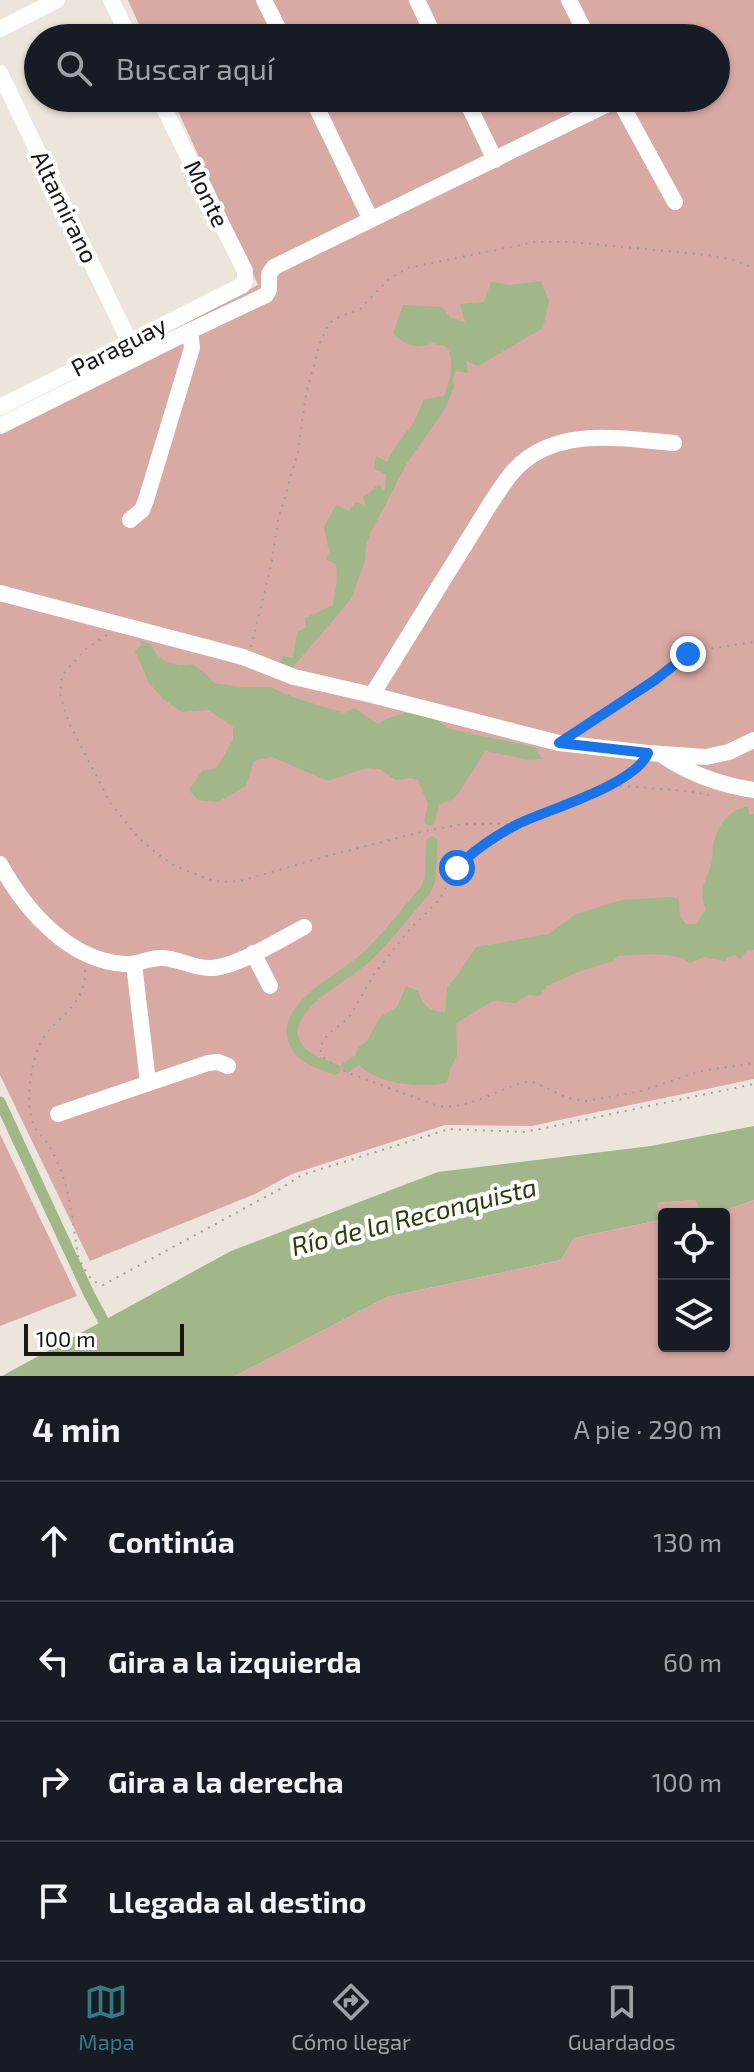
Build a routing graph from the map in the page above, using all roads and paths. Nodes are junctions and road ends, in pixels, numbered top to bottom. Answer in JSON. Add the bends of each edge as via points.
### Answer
{"nodes":[{"id":1,"x":57,"y":0,"type":"edge"},
{"id":2,"x":111,"y":0,"type":"edge"},
{"id":3,"x":264,"y":0,"type":"edge"},
{"id":4,"x":417,"y":0,"type":"edge"},
{"id":5,"x":569,"y":0,"type":"edge"},
{"id":6,"x":123,"y":24,"type":"edge"},
{"id":7,"x":276,"y":24,"type":"edge"},
{"id":8,"x":428,"y":24,"type":"edge"},
{"id":9,"x":581,"y":24,"type":"edge"},
{"id":10,"x":0,"y":29,"type":"edge"},
{"id":11,"x":0,"y":73,"type":"edge"},
{"id":12,"x":166,"y":112,"type":"edge"},
{"id":13,"x":319,"y":112,"type":"edge"},
{"id":14,"x":472,"y":112,"type":"edge"},
{"id":15,"x":592,"y":112,"type":"edge"},
{"id":16,"x":625,"y":112,"type":"edge"},
{"id":17,"x":495,"y":160,"type":"junction"},
{"id":18,"x":675,"y":202,"type":"dead end"},
{"id":19,"x":371,"y":220,"type":"junction"},
{"id":20,"x":754,"y":268,"type":"edge"},
{"id":21,"x":238,"y":288,"type":"joint"},
{"id":22,"x":190,"y":331,"type":"junction"},
{"id":23,"x":129,"y":341,"type":"junction"},
{"id":24,"x":0,"y":407,"type":"edge"},
{"id":25,"x":0,"y":426,"type":"edge"},
{"id":26,"x":674,"y":443,"type":"dead end"},
{"id":27,"x":130,"y":520,"type":"dead end"},
{"id":28,"x":0,"y":593,"type":"edge"},
{"id":29,"x":120,"y":625,"type":"junction"},
{"id":30,"x":754,"y":642,"type":"edge"},
{"id":31,"x":243,"y":657,"type":"junction"},
{"id":32,"x":372,"y":695,"type":"junction"},
{"id":33,"x":754,"y":740,"type":"edge"},
{"id":34,"x":559,"y":743,"type":"junction"},
{"id":35,"x":654,"y":754,"type":"junction"},
{"id":36,"x":717,"y":755,"type":"junction"},
{"id":37,"x":611,"y":785,"type":"junction"},
{"id":38,"x":714,"y":789,"type":"junction"},
{"id":39,"x":754,"y":790,"type":"edge"},
{"id":40,"x":518,"y":824,"type":"junction"},
{"id":41,"x":0,"y":864,"type":"edge"},
{"id":42,"x":304,"y":927,"type":"dead end"},
{"id":43,"x":253,"y":953,"type":"junction"},
{"id":44,"x":134,"y":964,"type":"junction"},
{"id":45,"x":85,"y":965,"type":"dead end"},
{"id":46,"x":270,"y":986,"type":"dead end"},
{"id":47,"x":754,"y":1063,"type":"edge"},
{"id":48,"x":228,"y":1066,"type":"dead end"},
{"id":49,"x":148,"y":1082,"type":"junction"},
{"id":50,"x":754,"y":1084,"type":"edge"},
{"id":51,"x":58,"y":1114,"type":"dead end"}],
"edges":[{"from":1,"to":10,"type":"street"},
{"from":2,"to":6,"type":"street"},
{"from":3,"to":7,"type":"street"},
{"from":4,"to":8,"type":"street"},
{"from":5,"to":9,"type":"street"},
{"from":11,"to":23,"type":"street","name":"Altamirano"},
{"from":12,"to":21,"type":"street","name":"Monte","via":[[245,271]]},
{"from":13,"to":19,"type":"street"},
{"from":14,"to":17,"type":"street"},
{"from":15,"to":17,"type":"street"},
{"from":16,"to":18,"type":"street"},
{"from":17,"to":19,"type":"street"},
{"from":19,"to":22,"type":"street","via":[[274,267],[266,295]]},
{"from":20,"to":31,"type":"path","via":[[707,255],[535,242],[407,268],[360,309],[329,323],[306,394],[298,452],[255,631]]},
{"from":21,"to":23,"type":"street","name":"Paraguay"},
{"from":22,"to":25,"type":"street"},
{"from":22,"to":27,"type":"street","via":[[192,348],[146,500]]},
{"from":23,"to":24,"type":"street","name":"Paraguay"},
{"from":26,"to":32,"type":"street","via":[[576,439],[528,457],[492,501]]},
{"from":28,"to":29,"type":"street"},
{"from":29,"to":31,"type":"street"},
{"from":29,"to":40,"type":"path","via":[[67,668],[60,694],[69,723],[111,804],[138,837],[175,866],[230,882],[421,832],[463,824]]},
{"from":30,"to":34,"type":"path","via":[[688,654]]},
{"from":31,"to":32,"type":"street","via":[[294,677]]},
{"from":32,"to":34,"type":"street"},
{"from":33,"to":36,"type":"street"},
{"from":34,"to":35,"type":"street"},
{"from":35,"to":36,"type":"street"},
{"from":35,"to":37,"type":"path"},
{"from":35,"to":38,"type":"street"},
{"from":36,"to":38,"type":"street","via":[[709,766]]},
{"from":37,"to":38,"type":"path"},
{"from":37,"to":40,"type":"path"},
{"from":38,"to":39,"type":"street"},
{"from":40,"to":47,"type":"path","via":[[457,868],[438,901],[374,974],[349,1018],[322,1041],[325,1059],[346,1072],[446,1107],[526,1082],[586,1101]]},
{"from":41,"to":44,"type":"street","via":[[20,896],[66,943],[98,959]]},
{"from":42,"to":43,"type":"street"},
{"from":43,"to":44,"type":"street","via":[[207,968],[167,958]]},
{"from":43,"to":46,"type":"street"},
{"from":44,"to":49,"type":"street"},
{"from":45,"to":50,"type":"path","via":[[77,1002],[38,1043],[30,1103],[34,1125],[50,1146],[65,1184],[78,1256],[97,1284],[302,1175],[449,1129],[523,1132]]},
{"from":48,"to":49,"type":"street","via":[[208,1063]]},
{"from":49,"to":51,"type":"street"}]}
